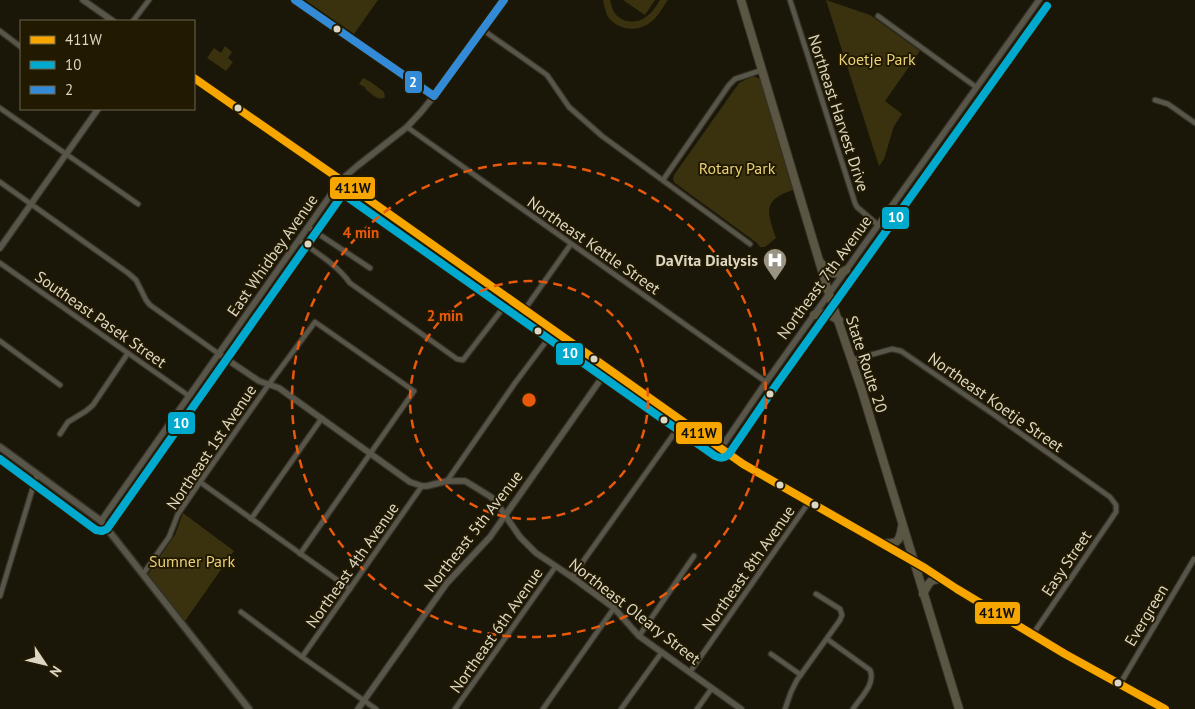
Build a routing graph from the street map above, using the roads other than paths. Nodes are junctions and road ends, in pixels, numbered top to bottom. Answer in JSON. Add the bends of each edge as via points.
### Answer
{"nodes":[{"id":1,"x":83,"y":0,"type":"edge"},
{"id":2,"x":149,"y":0,"type":"edge"},
{"id":3,"x":295,"y":0,"type":"edge"},
{"id":4,"x":504,"y":0,"type":"edge"},
{"id":5,"x":741,"y":0,"type":"edge"},
{"id":6,"x":790,"y":0,"type":"edge"},
{"id":7,"x":1039,"y":0,"type":"edge"},
{"id":8,"x":878,"y":16,"type":"dead end"},
{"id":9,"x":112,"y":20,"type":"edge"},
{"id":10,"x":134,"y":20,"type":"edge"},
{"id":11,"x":483,"y":30,"type":"junction"},
{"id":12,"x":0,"y":31,"type":"edge"},
{"id":13,"x":20,"y":46,"type":"edge"},
{"id":14,"x":762,"y":70,"type":"junction"},
{"id":15,"x":195,"y":79,"type":"edge"},
{"id":16,"x":976,"y":87,"type":"junction"},
{"id":17,"x":434,"y":96,"type":"junction"},
{"id":18,"x":1156,"y":100,"type":"dead end"},
{"id":19,"x":0,"y":108,"type":"edge"},
{"id":20,"x":97,"y":110,"type":"edge"},
{"id":21,"x":1195,"y":123,"type":"edge"},
{"id":22,"x":407,"y":127,"type":"junction"},
{"id":23,"x":66,"y":154,"type":"junction"},
{"id":24,"x":341,"y":180,"type":"junction"},
{"id":25,"x":663,"y":180,"type":"junction"},
{"id":26,"x":0,"y":182,"type":"edge"},
{"id":27,"x":31,"y":204,"type":"junction"},
{"id":28,"x":138,"y":204,"type":"dead end"},
{"id":29,"x":878,"y":225,"type":"junction"},
{"id":30,"x":308,"y":227,"type":"junction"},
{"id":31,"x":299,"y":240,"type":"junction"},
{"id":32,"x":571,"y":244,"type":"junction"},
{"id":33,"x":750,"y":244,"type":"dead end"},
{"id":34,"x":0,"y":248,"type":"edge"},
{"id":35,"x":820,"y":262,"type":"junction"},
{"id":36,"x":0,"y":263,"type":"edge"},
{"id":37,"x":370,"y":268,"type":"dead end"},
{"id":38,"x":846,"y":270,"type":"junction"},
{"id":39,"x":829,"y":294,"type":"junction"},
{"id":40,"x":510,"y":299,"type":"junction"},
{"id":41,"x":525,"y":309,"type":"junction"},
{"id":42,"x":814,"y":314,"type":"junction"},
{"id":43,"x":838,"y":320,"type":"junction"},
{"id":44,"x":554,"y":331,"type":"junction"},
{"id":45,"x":0,"y":342,"type":"edge"},
{"id":46,"x":128,"y":353,"type":"junction"},
{"id":47,"x":219,"y":354,"type":"junction"},
{"id":48,"x":852,"y":360,"type":"junction"},
{"id":49,"x":608,"y":369,"type":"junction"},
{"id":50,"x":766,"y":382,"type":"junction"},
{"id":51,"x":269,"y":384,"type":"junction"},
{"id":52,"x":60,"y":385,"type":"dead end"},
{"id":53,"x":188,"y":396,"type":"junction"},
{"id":54,"x":322,"y":418,"type":"junction"},
{"id":55,"x":683,"y":421,"type":"junction"},
{"id":56,"x":60,"y":434,"type":"dead end"},
{"id":57,"x":0,"y":447,"type":"edge"},
{"id":58,"x":721,"y":448,"type":"junction"},
{"id":59,"x":371,"y":454,"type":"junction"},
{"id":60,"x":37,"y":474,"type":"junction"},
{"id":61,"x":446,"y":481,"type":"junction"},
{"id":62,"x":200,"y":482,"type":"junction"},
{"id":63,"x":422,"y":486,"type":"junction"},
{"id":64,"x":809,"y":502,"type":"junction"},
{"id":65,"x":1116,"y":504,"type":"joint"},
{"id":66,"x":506,"y":515,"type":"junction"},
{"id":67,"x":251,"y":519,"type":"junction"},
{"id":68,"x":101,"y":521,"type":"junction"},
{"id":69,"x":903,"y":525,"type":"junction"},
{"id":70,"x":880,"y":543,"type":"junction"},
{"id":71,"x":300,"y":554,"type":"junction"},
{"id":72,"x":694,"y":556,"type":"dead end"},
{"id":73,"x":1194,"y":559,"type":"edge"},
{"id":74,"x":914,"y":562,"type":"junction"},
{"id":75,"x":556,"y":566,"type":"junction"},
{"id":76,"x":143,"y":574,"type":"junction"},
{"id":77,"x":572,"y":577,"type":"junction"},
{"id":78,"x":942,"y":579,"type":"junction"},
{"id":79,"x":350,"y":589,"type":"junction"},
{"id":80,"x":816,"y":594,"type":"dead end"},
{"id":81,"x":923,"y":594,"type":"junction"},
{"id":82,"x":0,"y":596,"type":"edge"},
{"id":83,"x":614,"y":608,"type":"junction"},
{"id":84,"x":241,"y":612,"type":"dead end"},
{"id":85,"x":1033,"y":634,"type":"junction"},
{"id":86,"x":639,"y":636,"type":"junction"},
{"id":87,"x":827,"y":639,"type":"junction"},
{"id":88,"x":662,"y":652,"type":"junction"},
{"id":89,"x":771,"y":654,"type":"dead end"},
{"id":90,"x":302,"y":657,"type":"junction"},
{"id":91,"x":690,"y":672,"type":"junction"},
{"id":92,"x":801,"y":675,"type":"junction"},
{"id":93,"x":1120,"y":684,"type":"junction"},
{"id":94,"x":712,"y":688,"type":"junction"},
{"id":95,"x":364,"y":700,"type":"junction"},
{"id":96,"x":249,"y":709,"type":"edge"},
{"id":97,"x":358,"y":709,"type":"edge"},
{"id":98,"x":376,"y":709,"type":"edge"},
{"id":99,"x":456,"y":709,"type":"edge"},
{"id":100,"x":543,"y":709,"type":"edge"},
{"id":101,"x":620,"y":709,"type":"edge"},
{"id":102,"x":697,"y":709,"type":"edge"},
{"id":103,"x":741,"y":709,"type":"edge"},
{"id":104,"x":785,"y":709,"type":"edge"},
{"id":105,"x":853,"y":709,"type":"edge"},
{"id":106,"x":959,"y":709,"type":"edge"},
{"id":107,"x":1165,"y":709,"type":"edge"}],
"edges":[{"from":1,"to":9,"type":"street"},
{"from":2,"to":10,"type":"street"},
{"from":3,"to":17,"type":"street"},
{"from":4,"to":11,"type":"street","name":"East Whidbey Avenue"},
{"from":5,"to":14,"type":"main road","name":"State Route 20"},
{"from":6,"to":29,"type":"street","name":"Northeast Harvest Drive","via":[[855,202]]},
{"from":7,"to":16,"type":"street","name":"Northeast 7th Avenue"},
{"from":8,"to":16,"type":"street"},
{"from":11,"to":17,"type":"street","name":"East Whidbey Avenue"},
{"from":11,"to":25,"type":"street","via":[[540,70],[586,123]]},
{"from":12,"to":13,"type":"street"},
{"from":14,"to":25,"type":"street","via":[[735,79],[729,85]]},
{"from":14,"to":35,"type":"main road","name":"State Route 20"},
{"from":15,"to":24,"type":"street"},
{"from":16,"to":29,"type":"street","name":"Northeast 7th Avenue"},
{"from":17,"to":22,"type":"street","name":"East Whidbey Avenue"},
{"from":18,"to":21,"type":"street","via":[[1168,104]]},
{"from":19,"to":23,"type":"street"},
{"from":20,"to":23,"type":"street"},
{"from":22,"to":24,"type":"street","name":"East Whidbey Avenue"},
{"from":22,"to":32,"type":"street","name":"Northeast Kettle Street"},
{"from":23,"to":27,"type":"street"},
{"from":23,"to":28,"type":"street"},
{"from":24,"to":30,"type":"street","name":"East Whidbey Avenue"},
{"from":24,"to":40,"type":"street"},
{"from":25,"to":33,"type":"street"},
{"from":26,"to":27,"type":"street"},
{"from":27,"to":34,"type":"street"},
{"from":27,"to":47,"type":"street","via":[[128,273],[136,280],[150,305]]},
{"from":29,"to":38,"type":"street","name":"Northeast 7th Avenue"},
{"from":30,"to":31,"type":"street","name":"East Whidbey Avenue"},
{"from":30,"to":37,"type":"street"},
{"from":31,"to":40,"type":"street","via":[[336,266],[350,283],[457,359],[463,360]]},
{"from":31,"to":47,"type":"street","name":"East Whidbey Avenue"},
{"from":32,"to":41,"type":"street"},
{"from":32,"to":50,"type":"street","name":"Northeast Kettle Street"},
{"from":35,"to":38,"type":"main road","via":[[833,274]]},
{"from":35,"to":39,"type":"main road","name":"State Route 20"},
{"from":36,"to":46,"type":"street","name":"Southeast Pasek Street"},
{"from":38,"to":39,"type":"street","name":"Northeast 7th Avenue"},
{"from":39,"to":42,"type":"street","name":"Northeast 7th Avenue"},
{"from":39,"to":43,"type":"main road","name":"State Route 20"},
{"from":40,"to":41,"type":"street"},
{"from":41,"to":44,"type":"street"},
{"from":42,"to":43,"type":"main road","via":[[825,313]]},
{"from":42,"to":50,"type":"street","name":"Northeast 7th Avenue"},
{"from":43,"to":48,"type":"main road","name":"State Route 20"},
{"from":44,"to":49,"type":"street"},
{"from":44,"to":61,"type":"street"},
{"from":45,"to":52,"type":"street"},
{"from":46,"to":53,"type":"street","name":"Southeast Pasek Street"},
{"from":46,"to":56,"type":"street","via":[[93,405],[68,422]]},
{"from":47,"to":51,"type":"street","via":[[259,381]]},
{"from":47,"to":53,"type":"street","name":"East Whidbey Avenue"},
{"from":48,"to":65,"type":"street","name":"Northeast Koetje Street","via":[[892,348],[901,351]]},
{"from":48,"to":69,"type":"main road","name":"State Route 20"},
{"from":49,"to":55,"type":"street"},
{"from":49,"to":66,"type":"street","name":"Northeast 5th Avenue"},
{"from":50,"to":58,"type":"street","name":"Northeast 7th Avenue"},
{"from":51,"to":54,"type":"street"},
{"from":51,"to":59,"type":"street","name":"Northeast 1st Avenue","via":[[315,322],[414,391]]},
{"from":51,"to":62,"type":"street","name":"Northeast 1st Avenue"},
{"from":53,"to":68,"type":"street","name":"East Whidbey Avenue"},
{"from":54,"to":59,"type":"street"},
{"from":54,"to":67,"type":"street"},
{"from":55,"to":58,"type":"street"},
{"from":55,"to":77,"type":"street"},
{"from":57,"to":60,"type":"main road"},
{"from":58,"to":64,"type":"street"},
{"from":59,"to":63,"type":"street","via":[[410,482]]},
{"from":59,"to":71,"type":"street"},
{"from":60,"to":68,"type":"main road"},
{"from":60,"to":82,"type":"street"},
{"from":61,"to":63,"type":"street","name":"Northeast Oleary Street"},
{"from":61,"to":66,"type":"street","name":"Northeast Oleary Street","via":[[465,481],[475,486],[496,502]]},
{"from":62,"to":67,"type":"street"},
{"from":62,"to":76,"type":"street","name":"Northeast 1st Avenue","via":[[178,514],[169,537]]},
{"from":63,"to":79,"type":"street","name":"Northeast 4th Avenue"},
{"from":64,"to":70,"type":"street"},
{"from":64,"to":91,"type":"street","name":"Northeast 8th Avenue"},
{"from":65,"to":85,"type":"street","name":"Easy Street","via":[[1116,512]]},
{"from":66,"to":75,"type":"street","name":"Northeast Oleary Street","via":[[527,545]]},
{"from":66,"to":95,"type":"street","name":"Northeast 5th Avenue","via":[[447,583]]},
{"from":67,"to":71,"type":"street"},
{"from":68,"to":76,"type":"main road"},
{"from":69,"to":70,"type":"main road","via":[[898,541]]},
{"from":69,"to":74,"type":"main road","name":"State Route 20"},
{"from":70,"to":74,"type":"street"},
{"from":71,"to":79,"type":"street"},
{"from":72,"to":86,"type":"street"},
{"from":73,"to":93,"type":"street","name":"Evergreen"},
{"from":74,"to":78,"type":"street"},
{"from":74,"to":81,"type":"main road","name":"State Route 20"},
{"from":75,"to":77,"type":"street","name":"Northeast Oleary Street"},
{"from":75,"to":99,"type":"street","name":"Northeast 6th Avenue"},
{"from":76,"to":96,"type":"main road"},
{"from":77,"to":83,"type":"street","name":"Northeast Oleary Street"},
{"from":78,"to":81,"type":"main road","via":[[931,580]]},
{"from":78,"to":85,"type":"street"},
{"from":79,"to":90,"type":"street","name":"Northeast 4th Avenue"},
{"from":80,"to":87,"type":"street","via":[[840,609],[842,614]]},
{"from":81,"to":106,"type":"main road","name":"State Route 20"},
{"from":83,"to":86,"type":"street","name":"Northeast Oleary Street"},
{"from":83,"to":100,"type":"street"},
{"from":84,"to":90,"type":"street"},
{"from":85,"to":93,"type":"street"},
{"from":86,"to":88,"type":"street","name":"Northeast Oleary Street"},
{"from":87,"to":92,"type":"street"},
{"from":87,"to":105,"type":"street","via":[[870,670],[872,675],[871,683]]},
{"from":88,"to":91,"type":"street","name":"Northeast Oleary Street"},
{"from":88,"to":101,"type":"street"},
{"from":89,"to":92,"type":"street"},
{"from":90,"to":95,"type":"street"},
{"from":91,"to":94,"type":"street","name":"Northeast Oleary Street"},
{"from":92,"to":104,"type":"street"},
{"from":93,"to":107,"type":"street"},
{"from":94,"to":102,"type":"street"},
{"from":94,"to":103,"type":"street","name":"Northeast Oleary Street"},
{"from":95,"to":97,"type":"street","name":"Northeast 5th Avenue"},
{"from":95,"to":98,"type":"street"}]}
